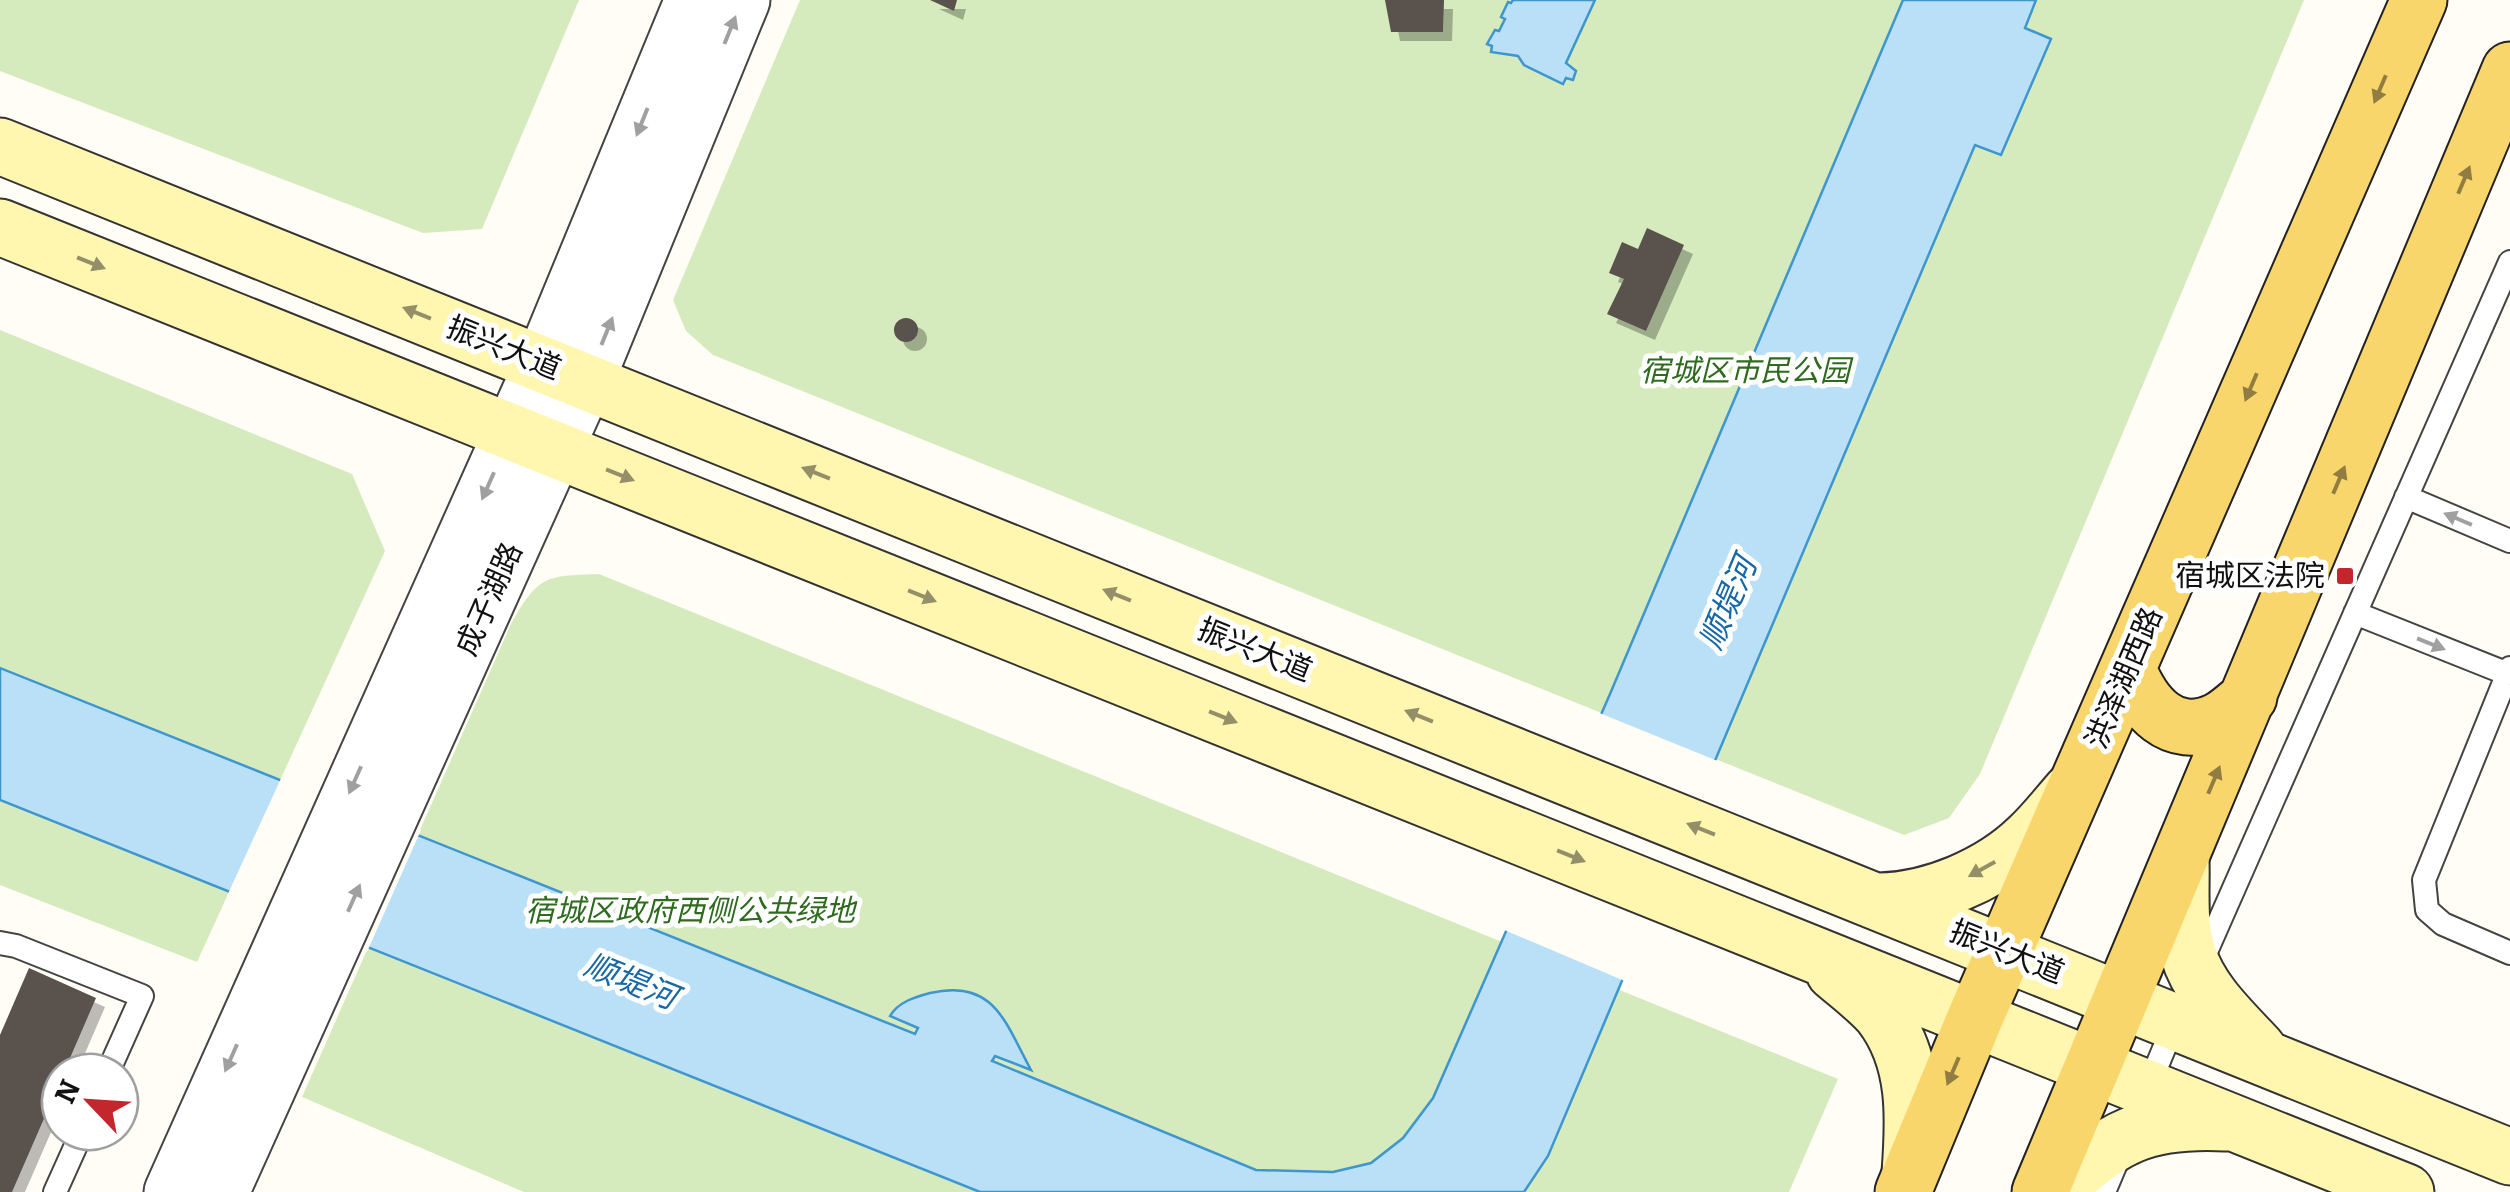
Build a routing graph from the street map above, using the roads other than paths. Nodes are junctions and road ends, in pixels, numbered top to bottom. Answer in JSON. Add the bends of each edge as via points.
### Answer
{"nodes":[{"id":1,"x":693,"y":0,"type":"edge"},
{"id":2,"x":742,"y":0,"type":"edge"},
{"id":3,"x":2419,"y":0,"type":"edge"},
{"id":4,"x":2510,"y":70,"type":"edge"},
{"id":5,"x":0,"y":146,"type":"edge"},
{"id":6,"x":0,"y":227,"type":"edge"},
{"id":7,"x":2510,"y":262,"type":"edge"},
{"id":8,"x":564,"y":372,"type":"junction"},
{"id":9,"x":534,"y":441,"type":"junction"},
{"id":10,"x":2406,"y":498,"type":"junction"},
{"id":11,"x":2510,"y":541,"type":"edge"},
{"id":12,"x":2355,"y":613,"type":"junction"},
{"id":13,"x":2128,"y":668,"type":"junction"},
{"id":14,"x":2509,"y":671,"type":"edge"},
{"id":15,"x":2249,"y":697,"type":"junction"},
{"id":16,"x":2080,"y":782,"type":"junction"},
{"id":17,"x":2181,"y":858,"type":"junction"},
{"id":18,"x":1791,"y":865,"type":"junction"},
{"id":19,"x":1879,"y":901,"type":"junction"},
{"id":20,"x":1762,"y":933,"type":"junction"},
{"id":21,"x":0,"y":944,"type":"edge"},
{"id":22,"x":2006,"y":951,"type":"junction"},
{"id":23,"x":1814,"y":953,"type":"junction"},
{"id":24,"x":2510,"y":953,"type":"edge"},
{"id":25,"x":292,"y":978,"type":"junction"},
{"id":26,"x":2186,"y":997,"type":"junction"},
{"id":27,"x":2122,"y":1000,"type":"junction"},
{"id":28,"x":1975,"y":1018,"type":"junction"},
{"id":29,"x":117,"y":1052,"type":"edge"},
{"id":30,"x":2094,"y":1065,"type":"junction"},
{"id":31,"x":2381,"y":1104,"type":"junction"},
{"id":32,"x":2138,"y":1110,"type":"junction"},
{"id":33,"x":73,"y":1152,"type":"edge"},
{"id":34,"x":2510,"y":1156,"type":"edge"},
{"id":35,"x":2351,"y":1170,"type":"junction"},
{"id":36,"x":1906,"y":1184,"type":"edge"},
{"id":37,"x":55,"y":1192,"type":"edge"},
{"id":38,"x":172,"y":1192,"type":"edge"},
{"id":39,"x":221,"y":1192,"type":"edge"},
{"id":40,"x":2040,"y":1192,"type":"edge"},
{"id":41,"x":2056,"y":1192,"type":"edge"},
{"id":42,"x":2104,"y":1192,"type":"edge"},
{"id":43,"x":2406,"y":1192,"type":"edge"}],
"edges":[{"from":1,"to":8,"type":"street","name":"成子湖路","one_way":true},
{"from":8,"to":2,"type":"street","name":"成子湖路","one_way":true},
{"from":3,"to":13,"type":"main road","name":"洪泽湖西路","one_way":true},
{"from":15,"to":4,"type":"main road","one_way":true},
{"from":8,"to":5,"type":"main road","name":"振兴大道","one_way":true},
{"from":6,"to":9,"type":"main road","one_way":true},
{"from":7,"to":10,"type":"lane"},
{"from":8,"to":9,"type":"street","name":"成子湖路"},
{"from":18,"to":8,"type":"main road","name":"振兴大道","one_way":true},
{"from":9,"to":20,"type":"main road","one_way":true},
{"from":9,"to":25,"type":"street","name":"成子湖路"},
{"from":11,"to":10,"type":"lane","one_way":true},
{"from":10,"to":12,"type":"lane"},
{"from":12,"to":14,"type":"lane","one_way":true},
{"from":12,"to":26,"type":"lane"},
{"from":13,"to":15,"type":"main road","via":[[2139,696],[2176,724],[2217,721]]},
{"from":13,"to":16,"type":"main road","name":"洪泽湖西路"},
{"from":14,"to":24,"type":"lane","via":[[2424,880],[2427,910],[2443,924]]},
{"from":17,"to":15,"type":"main road","one_way":true},
{"from":16,"to":19,"type":"main road","one_way":true,"via":[[2027,840],[1991,865],[1944,889]]},
{"from":16,"to":22,"type":"main road","name":"洪泽湖西路"},
{"from":17,"to":26,"type":"main road"},
{"from":17,"to":27,"type":"main road"},
{"from":18,"to":19,"type":"main road","name":"振兴大道"},
{"from":18,"to":20,"type":"main road","via":[[1797,884],[1784,920]]},
{"from":19,"to":22,"type":"main road","name":"振兴大道"},
{"from":20,"to":23,"type":"main road"},
{"from":21,"to":29,"type":"lane","via":[[142,996]]},
{"from":22,"to":27,"type":"main road","name":"振兴大道"},
{"from":22,"to":28,"type":"main road","name":"洪泽湖西路"},
{"from":23,"to":28,"type":"main road"},
{"from":23,"to":36,"type":"main road","via":[[1880,1013],[1896,1039],[1914,1108]]},
{"from":25,"to":38,"type":"street","name":"成子湖路","one_way":true},
{"from":25,"to":39,"type":"street","name":"成子湖路"},
{"from":26,"to":27,"type":"main road","name":"振兴大道"},
{"from":26,"to":31,"type":"main road","name":"振兴大道","via":[[2267,1058]]},
{"from":26,"to":32,"type":"lane"},
{"from":27,"to":30,"type":"main road"},
{"from":28,"to":30,"type":"main road"},
{"from":28,"to":36,"type":"main road","name":"洪泽湖西路","one_way":true},
{"from":30,"to":32,"type":"main road"},
{"from":30,"to":40,"type":"main road"},
{"from":31,"to":34,"type":"main road","name":"振兴大道"},
{"from":31,"to":35,"type":"main road","via":[[2361,1112],[2350,1129],[2345,1149]]},
{"from":32,"to":35,"type":"main road","via":[[2239,1124]]},
{"from":32,"to":41,"type":"main road"},
{"from":32,"to":42,"type":"lane"},
{"from":33,"to":37,"type":"lane"},
{"from":35,"to":43,"type":"main road"}]}
